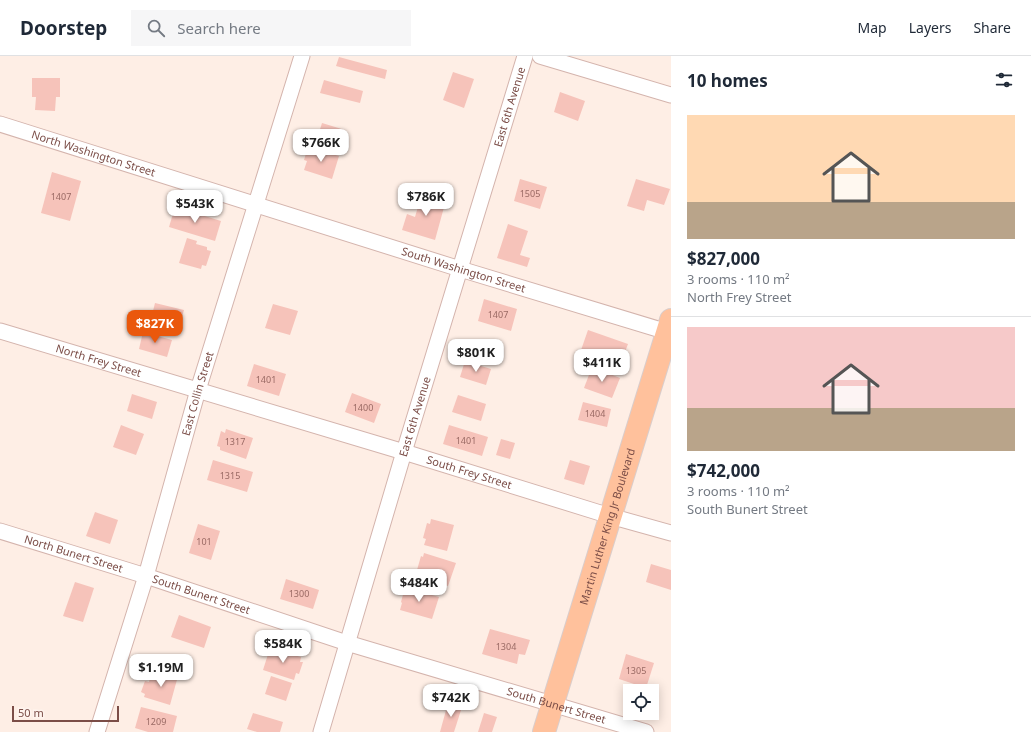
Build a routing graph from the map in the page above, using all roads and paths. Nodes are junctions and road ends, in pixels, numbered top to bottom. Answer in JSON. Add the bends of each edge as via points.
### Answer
{"nodes":[{"id":1,"x":302,"y":56,"type":"edge"},
{"id":2,"x":525,"y":56,"type":"edge"},
{"id":3,"x":540,"y":56,"type":"edge"},
{"id":4,"x":671,"y":95,"type":"edge"},
{"id":5,"x":0,"y":124,"type":"edge"},
{"id":6,"x":256,"y":205,"type":"junction"},
{"id":7,"x":460,"y":269,"type":"junction"},
{"id":8,"x":670,"y":329,"type":"edge"},
{"id":9,"x":0,"y":331,"type":"edge"},
{"id":10,"x":198,"y":390,"type":"junction"},
{"id":11,"x":404,"y":452,"type":"junction"},
{"id":12,"x":610,"y":516,"type":"junction"},
{"id":13,"x":0,"y":531,"type":"edge"},
{"id":14,"x":671,"y":533,"type":"edge"},
{"id":15,"x":146,"y":576,"type":"junction"},
{"id":16,"x":347,"y":643,"type":"junction"},
{"id":17,"x":552,"y":704,"type":"junction"},
{"id":18,"x":98,"y":732,"type":"edge"},
{"id":19,"x":321,"y":732,"type":"edge"},
{"id":20,"x":544,"y":732,"type":"edge"},
{"id":21,"x":646,"y":732,"type":"edge"}],
"edges":[{"from":1,"to":6,"type":"street","name":"East Collin Street"},
{"from":2,"to":7,"type":"street","name":"East 6th Avenue"},
{"from":3,"to":4,"type":"street"},
{"from":5,"to":6,"type":"street","name":"North Washington Street"},
{"from":6,"to":7,"type":"street","name":"South Washington Street"},
{"from":6,"to":10,"type":"street","name":"East Collin Street"},
{"from":7,"to":8,"type":"street","name":"South Washington Street"},
{"from":7,"to":11,"type":"street","name":"East 6th Avenue"},
{"from":8,"to":12,"type":"main road","name":"Martin Luther King Jr Boulevard"},
{"from":9,"to":10,"type":"street","name":"North Frey Street"},
{"from":10,"to":11,"type":"street","name":"South Frey Street"},
{"from":10,"to":15,"type":"street","name":"East Collin Street"},
{"from":11,"to":12,"type":"street","name":"South Frey Street"},
{"from":11,"to":16,"type":"street","name":"East 6th Avenue"},
{"from":12,"to":14,"type":"street","name":"South Frey Street"},
{"from":12,"to":17,"type":"main road","name":"Martin Luther King Jr Boulevard"},
{"from":13,"to":15,"type":"street","name":"North Bunert Street"},
{"from":15,"to":16,"type":"street","name":"South Bunert Street"},
{"from":15,"to":18,"type":"street","name":"East Collin Street"},
{"from":16,"to":17,"type":"street","name":"South Bunert Street"},
{"from":16,"to":19,"type":"street","name":"East 6th Avenue"},
{"from":17,"to":20,"type":"main road","name":"Martin Luther King Jr Boulevard"},
{"from":17,"to":21,"type":"street","name":"South Bunert Street"}]}
